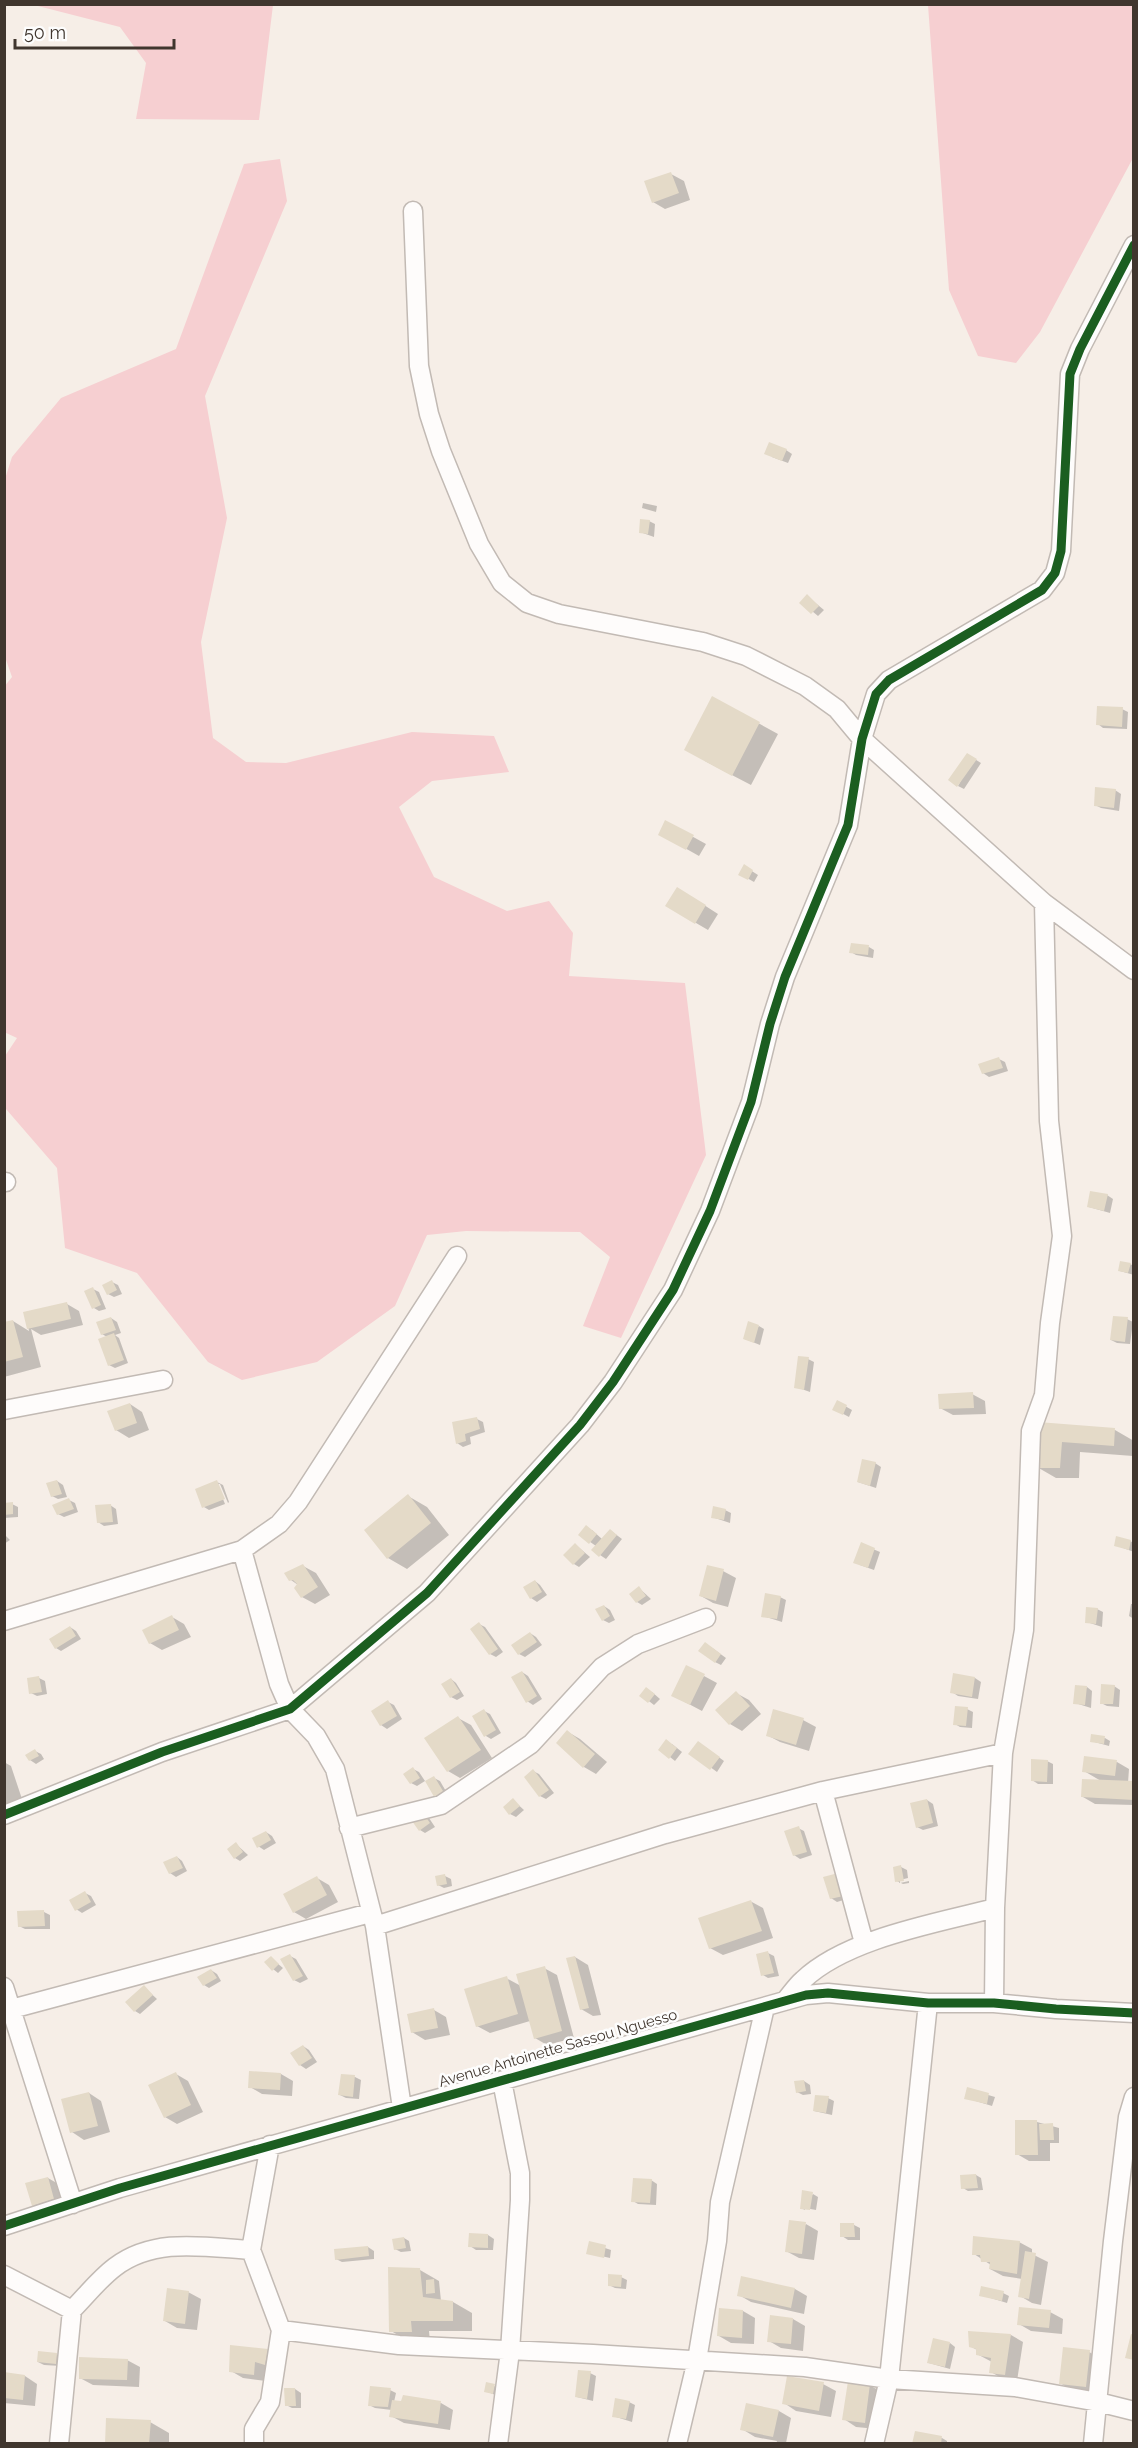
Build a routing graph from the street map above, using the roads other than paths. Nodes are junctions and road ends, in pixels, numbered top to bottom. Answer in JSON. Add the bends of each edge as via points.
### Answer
{"nodes":[{"id":1,"x":412,"y":211,"type":"dead end"},
{"id":2,"x":1134,"y":245,"type":"edge"},
{"id":3,"x":861,"y":740,"type":"junction"},
{"id":4,"x":1044,"y":903,"type":"junction"},
{"id":5,"x":1134,"y":970,"type":"edge"},
{"id":6,"x":457,"y":1256,"type":"dead end"},
{"id":7,"x":163,"y":1380,"type":"dead end"},
{"id":8,"x":4,"y":1410,"type":"edge"},
{"id":9,"x":242,"y":1550,"type":"junction"},
{"id":10,"x":706,"y":1618,"type":"dead end"},
{"id":11,"x":4,"y":1621,"type":"edge"},
{"id":12,"x":290,"y":1709,"type":"junction"},
{"id":13,"x":1003,"y":1753,"type":"junction"},
{"id":14,"x":823,"y":1791,"type":"junction"},
{"id":15,"x":4,"y":1815,"type":"edge"},
{"id":16,"x":349,"y":1828,"type":"junction"},
{"id":17,"x":996,"y":1908,"type":"junction"},
{"id":18,"x":372,"y":1919,"type":"junction"},
{"id":19,"x":864,"y":1943,"type":"junction"},
{"id":20,"x":4,"y":1987,"type":"edge"},
{"id":21,"x":784,"y":2001,"type":"junction"},
{"id":22,"x":928,"y":2003,"type":"junction"},
{"id":23,"x":994,"y":2003,"type":"junction"},
{"id":24,"x":765,"y":2007,"type":"junction"},
{"id":25,"x":8,"y":2010,"type":"edge"},
{"id":26,"x":1134,"y":2013,"type":"edge"},
{"id":27,"x":502,"y":2080,"type":"junction"},
{"id":28,"x":1134,"y":2097,"type":"edge"},
{"id":29,"x":402,"y":2108,"type":"junction"},
{"id":30,"x":270,"y":2145,"type":"junction"},
{"id":31,"x":73,"y":2204,"type":"junction"},
{"id":32,"x":4,"y":2226,"type":"edge"},
{"id":33,"x":251,"y":2250,"type":"junction"},
{"id":34,"x":4,"y":2275,"type":"edge"},
{"id":35,"x":72,"y":2310,"type":"junction"},
{"id":36,"x":281,"y":2330,"type":"junction"},
{"id":37,"x":510,"y":2351,"type":"junction"},
{"id":38,"x":697,"y":2360,"type":"junction"},
{"id":39,"x":889,"y":2379,"type":"junction"},
{"id":40,"x":1098,"y":2402,"type":"junction"},
{"id":41,"x":1134,"y":2411,"type":"edge"},
{"id":42,"x":59,"y":2444,"type":"edge"},
{"id":43,"x":254,"y":2444,"type":"edge"},
{"id":44,"x":498,"y":2444,"type":"edge"},
{"id":45,"x":677,"y":2444,"type":"edge"},
{"id":46,"x":874,"y":2444,"type":"edge"},
{"id":47,"x":1093,"y":2444,"type":"edge"}],
"edges":[{"from":1,"to":3,"type":"street","via":[[419,366],[429,414],[479,544],[502,583],[527,603],[559,614],[703,642],[746,656],[805,686],[837,709]]},
{"from":2,"to":3,"type":"street","via":[[1070,374],[1061,551],[1055,573],[1042,590],[889,681],[876,693]]},
{"from":3,"to":4,"type":"street"},
{"from":3,"to":12,"type":"street","via":[[844,835],[785,977],[752,1102],[722,1182],[673,1290],[580,1425],[427,1593]]},
{"from":4,"to":5,"type":"street"},
{"from":4,"to":13,"type":"street","via":[[1049,1120],[1061,1252],[1044,1395],[1031,1431],[1024,1629]]},
{"from":6,"to":9,"type":"street","via":[[298,1502],[279,1524]]},
{"from":7,"to":8,"type":"street"},
{"from":9,"to":11,"type":"street"},
{"from":9,"to":12,"type":"street","via":[[279,1684]]},
{"from":10,"to":16,"type":"street","via":[[638,1644],[602,1667],[531,1744],[441,1805]]},
{"from":12,"to":15,"type":"street","via":[[162,1752]]},
{"from":12,"to":16,"type":"street","via":[[316,1736],[335,1769]]},
{"from":13,"to":14,"type":"street"},
{"from":13,"to":17,"type":"street"},
{"from":14,"to":18,"type":"street"},
{"from":14,"to":19,"type":"street"},
{"from":16,"to":18,"type":"street"},
{"from":17,"to":19,"type":"street"},
{"from":17,"to":23,"type":"street"},
{"from":18,"to":25,"type":"street"},
{"from":18,"to":29,"type":"street"},
{"from":19,"to":21,"type":"street","via":[[804,1979]]},
{"from":20,"to":25,"type":"street"},
{"from":21,"to":22,"type":"street","name":"Avenue Antoinette Sassou Nguesso","via":[[828,1993]]},
{"from":21,"to":24,"type":"street","name":"Avenue Antoinette Sassou Nguesso"},
{"from":22,"to":23,"type":"street","name":"Avenue Antoinette Sassou Nguesso"},
{"from":22,"to":39,"type":"street"},
{"from":23,"to":26,"type":"street","name":"Avenue Antoinette Sassou Nguesso"},
{"from":24,"to":27,"type":"street","name":"Avenue Antoinette Sassou Nguesso"},
{"from":24,"to":38,"type":"street","via":[[720,2202]]},
{"from":25,"to":31,"type":"street"},
{"from":27,"to":29,"type":"street","name":"Avenue Antoinette Sassou Nguesso"},
{"from":27,"to":37,"type":"street","via":[[520,2173]]},
{"from":28,"to":40,"type":"street","via":[[1128,2117],[1113,2241]]},
{"from":29,"to":30,"type":"street","name":"Avenue Antoinette Sassou Nguesso"},
{"from":30,"to":31,"type":"street","name":"Avenue Antoinette Sassou Nguesso"},
{"from":30,"to":33,"type":"street"},
{"from":31,"to":32,"type":"street","name":"Avenue Antoinette Sassou Nguesso"},
{"from":33,"to":35,"type":"street","via":[[164,2246],[136,2254],[114,2268]]},
{"from":33,"to":36,"type":"street"},
{"from":34,"to":35,"type":"street"},
{"from":35,"to":42,"type":"street"},
{"from":36,"to":37,"type":"street","via":[[399,2345]]},
{"from":36,"to":43,"type":"street","via":[[270,2402],[254,2429]]},
{"from":37,"to":38,"type":"street"},
{"from":37,"to":44,"type":"street"},
{"from":38,"to":39,"type":"street","via":[[805,2367]]},
{"from":38,"to":45,"type":"street"},
{"from":39,"to":40,"type":"street","via":[[1015,2388]]},
{"from":39,"to":46,"type":"street"},
{"from":40,"to":41,"type":"street"},
{"from":40,"to":47,"type":"street"}]}
